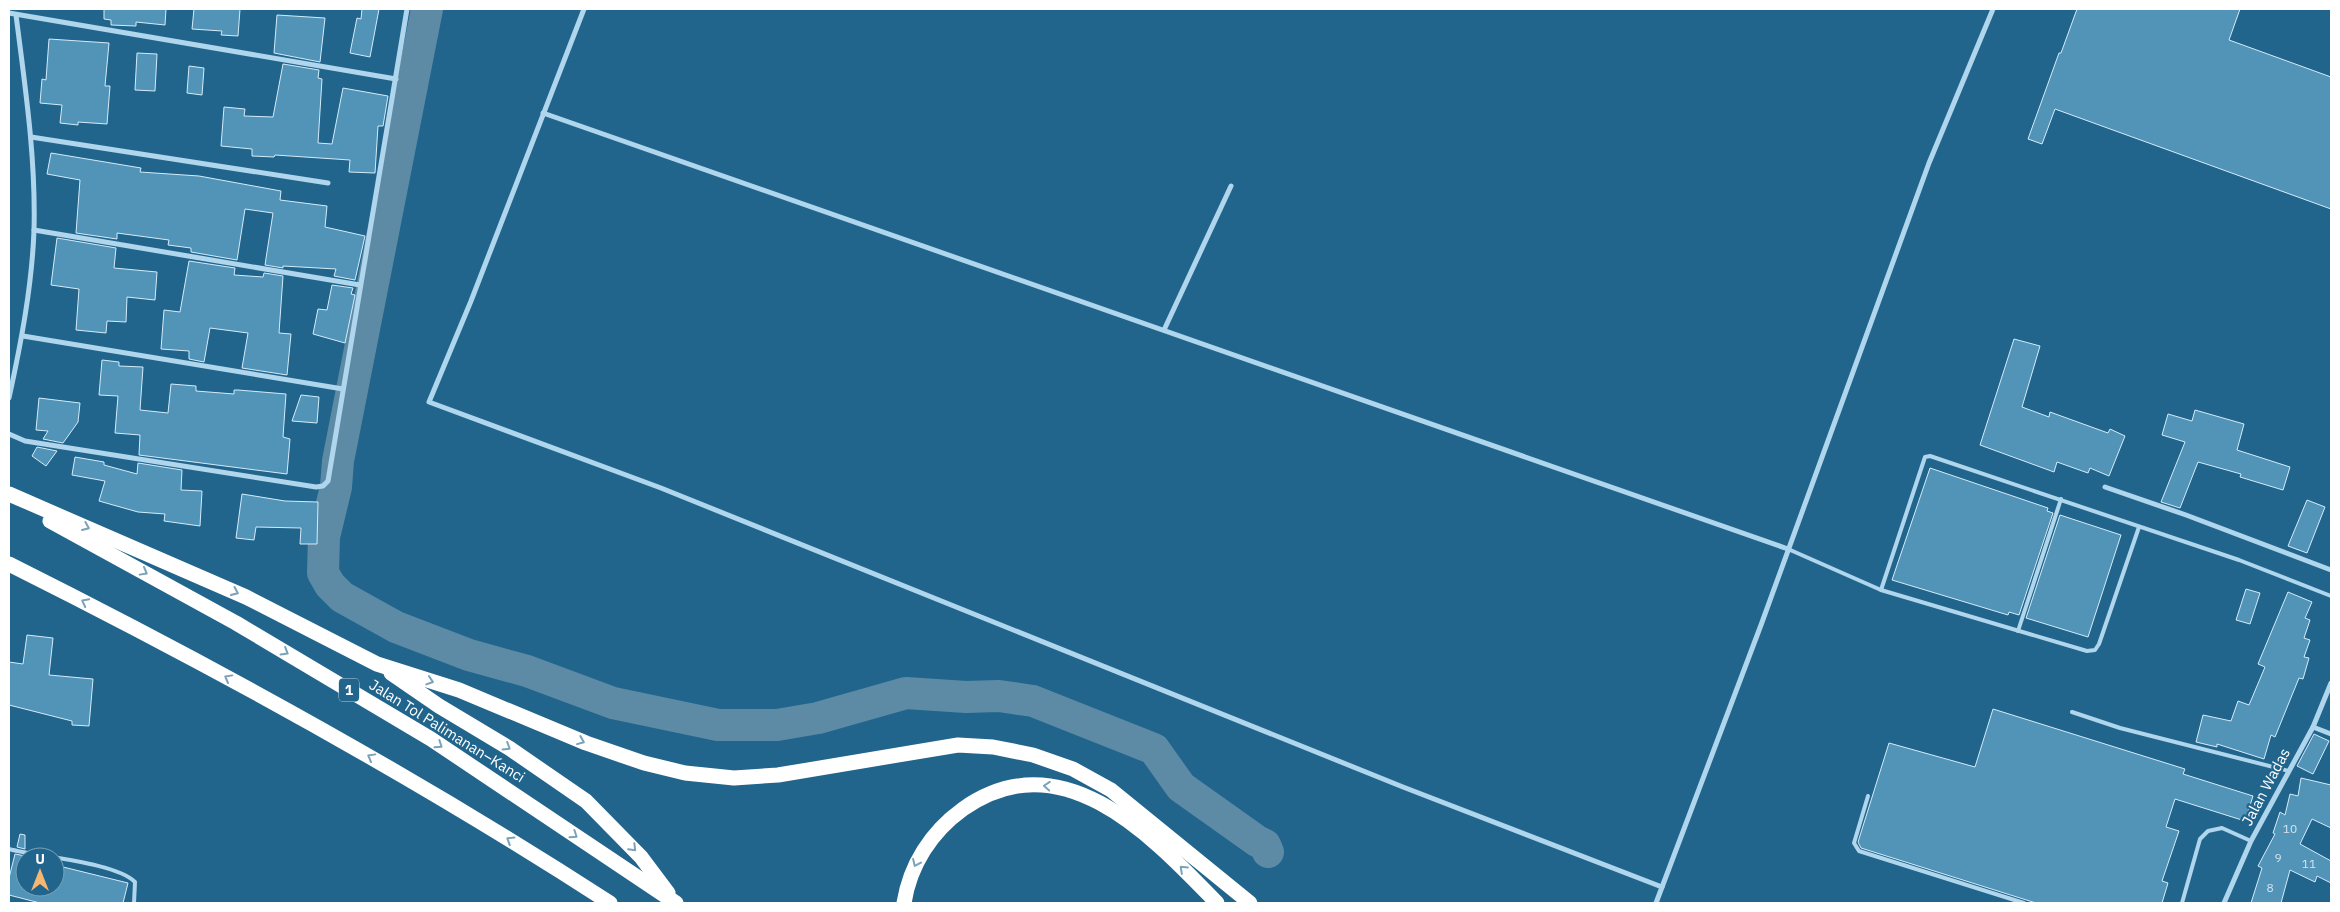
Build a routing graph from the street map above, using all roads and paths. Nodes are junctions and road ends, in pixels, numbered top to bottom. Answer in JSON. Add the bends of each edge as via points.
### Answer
{"nodes":[{"id":1,"x":407,"y":9,"type":"edge"},
{"id":2,"x":584,"y":9,"type":"edge"},
{"id":3,"x":1993,"y":9,"type":"edge"},
{"id":4,"x":9,"y":14,"type":"edge"},
{"id":5,"x":16,"y":15,"type":"junction"},
{"id":6,"x":396,"y":79,"type":"junction"},
{"id":7,"x":543,"y":113,"type":"junction"},
{"id":8,"x":31,"y":137,"type":"junction"},
{"id":9,"x":328,"y":183,"type":"dead end"},
{"id":10,"x":1231,"y":186,"type":"dead end"},
{"id":11,"x":34,"y":230,"type":"junction"},
{"id":12,"x":360,"y":285,"type":"junction"},
{"id":13,"x":1164,"y":330,"type":"junction"},
{"id":14,"x":23,"y":336,"type":"junction"},
{"id":15,"x":343,"y":390,"type":"junction"},
{"id":16,"x":9,"y":398,"type":"edge"},
{"id":17,"x":9,"y":434,"type":"edge"},
{"id":18,"x":2105,"y":487,"type":"dead end"},
{"id":19,"x":9,"y":494,"type":"edge"},
{"id":20,"x":9,"y":498,"type":"edge"},
{"id":21,"x":2061,"y":499,"type":"junction"},
{"id":22,"x":2139,"y":527,"type":"junction"},
{"id":23,"x":1788,"y":549,"type":"junction"},
{"id":24,"x":9,"y":564,"type":"edge"},
{"id":25,"x":2331,"y":570,"type":"edge"},
{"id":26,"x":1881,"y":590,"type":"junction"},
{"id":27,"x":2331,"y":596,"type":"edge"},
{"id":28,"x":2018,"y":631,"type":"junction"},
{"id":29,"x":378,"y":664,"type":"junction"},
{"id":30,"x":2331,"y":682,"type":"edge"},
{"id":31,"x":2072,"y":712,"type":"dead end"},
{"id":32,"x":2312,"y":727,"type":"junction"},
{"id":33,"x":2331,"y":734,"type":"edge"},
{"id":34,"x":2289,"y":771,"type":"junction"},
{"id":35,"x":1868,"y":796,"type":"dead end"},
{"id":36,"x":2251,"y":841,"type":"junction"},
{"id":37,"x":9,"y":849,"type":"edge"},
{"id":38,"x":1662,"y":887,"type":"junction"},
{"id":39,"x":134,"y":903,"type":"edge"},
{"id":40,"x":610,"y":903,"type":"edge"},
{"id":41,"x":676,"y":903,"type":"edge"},
{"id":42,"x":904,"y":903,"type":"edge"},
{"id":43,"x":1217,"y":903,"type":"edge"},
{"id":44,"x":1250,"y":903,"type":"edge"},
{"id":45,"x":1656,"y":903,"type":"edge"},
{"id":46,"x":2024,"y":903,"type":"edge"},
{"id":47,"x":2182,"y":903,"type":"edge"},
{"id":48,"x":2224,"y":903,"type":"edge"}],
"edges":[{"from":1,"to":6,"type":"street"},
{"from":2,"to":7,"type":"street"},
{"from":3,"to":23,"type":"street","via":[[1929,163]]},
{"from":4,"to":5,"type":"street"},
{"from":5,"to":6,"type":"street"},
{"from":5,"to":8,"type":"street"},
{"from":6,"to":12,"type":"street"},
{"from":7,"to":13,"type":"street"},
{"from":7,"to":38,"type":"street","via":[[429,402],[661,488],[1403,787]]},
{"from":8,"to":9,"type":"street"},
{"from":8,"to":11,"type":"street"},
{"from":10,"to":13,"type":"street"},
{"from":11,"to":12,"type":"street"},
{"from":11,"to":14,"type":"street"},
{"from":12,"to":15,"type":"street"},
{"from":13,"to":23,"type":"street"},
{"from":14,"to":15,"type":"street"},
{"from":14,"to":16,"type":"street"},
{"from":15,"to":17,"type":"street","via":[[328,481],[316,488],[25,441]]},
{"from":18,"to":25,"type":"street"},
{"from":19,"to":29,"type":"highway","one_way":true,"via":[[246,598]]},
{"from":20,"to":41,"type":"highway","name":"Jalan Tol Palimanan–Kanci","number":"1","one_way":true,"via":[[236,623],[431,739]]},
{"from":21,"to":22,"type":"lane"},
{"from":21,"to":26,"type":"lane","via":[[1936,456],[1925,457]]},
{"from":21,"to":28,"type":"lane"},
{"from":22,"to":27,"type":"lane","via":[[2239,560]]},
{"from":22,"to":28,"type":"lane","via":[[2099,644],[2094,650],[2078,650]]},
{"from":23,"to":26,"type":"lane"},
{"from":23,"to":38,"type":"street"},
{"from":40,"to":24,"type":"highway","one_way":true,"via":[[393,769],[138,629]]},
{"from":26,"to":28,"type":"lane"},
{"from":29,"to":41,"type":"highway","one_way":true,"via":[[586,801],[641,857]]},
{"from":29,"to":44,"type":"highway","one_way":true,"via":[[459,690],[586,743],[685,773],[734,778],[778,775],[958,745],[993,747],[1033,755],[1073,769],[1111,790]]},
{"from":30,"to":32,"type":"street","name":"Jalan Wadas"},
{"from":31,"to":34,"type":"lane","via":[[2120,728]]},
{"from":32,"to":33,"type":"street"},
{"from":32,"to":34,"type":"street","name":"Jalan Wadas"},
{"from":34,"to":36,"type":"street","name":"Jalan Wadas"},
{"from":35,"to":46,"type":"lane","via":[[1854,843],[1859,851]]},
{"from":36,"to":47,"type":"lane","via":[[2222,828],[2208,830],[2200,839]]},
{"from":36,"to":48,"type":"street","name":"Jalan Wadas"},
{"from":37,"to":39,"type":"lane","via":[[124,874],[135,882]]},
{"from":38,"to":45,"type":"street"},
{"from":43,"to":42,"type":"highway","one_way":true,"via":[[1135,825],[1096,799],[1059,787],[1031,785],[996,790],[949,819],[919,856],[908,880]]}]}
